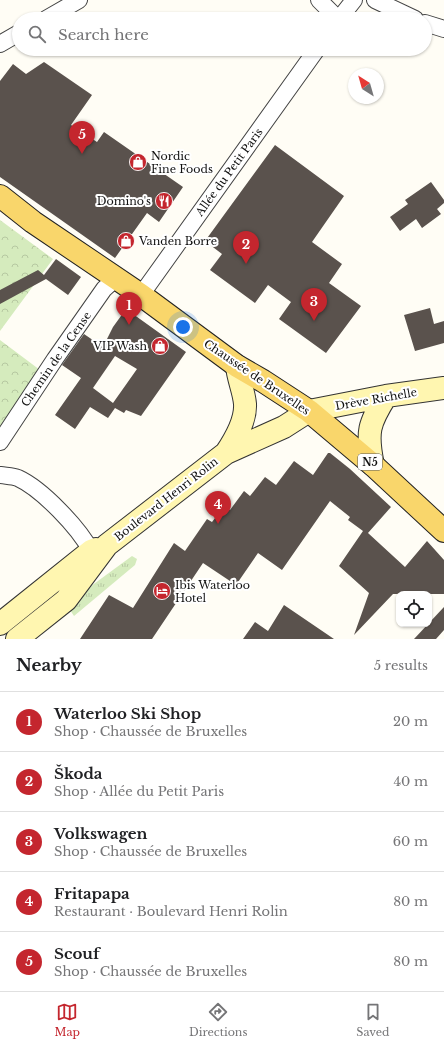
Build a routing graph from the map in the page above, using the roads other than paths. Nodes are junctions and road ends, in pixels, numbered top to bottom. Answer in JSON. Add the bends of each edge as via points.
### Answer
{"nodes":[{"id":1,"x":79,"y":0,"type":"edge"},
{"id":2,"x":319,"y":0,"type":"edge"},
{"id":3,"x":354,"y":0,"type":"edge"},
{"id":4,"x":375,"y":0,"type":"edge"},
{"id":5,"x":58,"y":12,"type":"edge"},
{"id":6,"x":332,"y":12,"type":"edge"},
{"id":7,"x":345,"y":12,"type":"edge"},
{"id":8,"x":400,"y":12,"type":"edge"},
{"id":9,"x":432,"y":25,"type":"edge"},
{"id":10,"x":444,"y":29,"type":"edge"},
{"id":11,"x":12,"y":37,"type":"edge"},
{"id":12,"x":0,"y":44,"type":"edge"},
{"id":13,"x":312,"y":56,"type":"edge"},
{"id":14,"x":0,"y":196,"type":"edge"},
{"id":15,"x":115,"y":280,"type":"junction"},
{"id":16,"x":141,"y":295,"type":"junction"},
{"id":17,"x":237,"y":366,"type":"junction"},
{"id":18,"x":444,"y":388,"type":"edge"},
{"id":19,"x":386,"y":396,"type":"junction"},
{"id":20,"x":308,"y":411,"type":"junction"},
{"id":21,"x":0,"y":442,"type":"edge"},
{"id":22,"x":226,"y":454,"type":"junction"},
{"id":23,"x":373,"y":465,"type":"junction"},
{"id":24,"x":0,"y":475,"type":"edge"},
{"id":25,"x":444,"y":531,"type":"edge"},
{"id":26,"x":99,"y":548,"type":"junction"},
{"id":27,"x":0,"y":624,"type":"edge"},
{"id":28,"x":17,"y":639,"type":"edge"}],
"edges":[{"from":1,"to":5,"type":"street"},
{"from":2,"to":6,"type":"street"},
{"from":3,"to":7,"type":"street"},
{"from":4,"to":8,"type":"street"},
{"from":9,"to":10,"type":"street"},
{"from":11,"to":12,"type":"street"},
{"from":13,"to":16,"type":"street","name":"Allée du Petit Paris"},
{"from":14,"to":15,"type":"main road","name":"Chaussée de Bruxelles","number":"N5"},
{"from":15,"to":16,"type":"main road","name":"Chaussée de Bruxelles","number":"N5"},
{"from":15,"to":21,"type":"street","name":"Chemin de la Cense","via":[[104,290],[55,359]]},
{"from":16,"to":17,"type":"main road","name":"Chaussée de Bruxelles","number":"N5"},
{"from":17,"to":20,"type":"main road","name":"Chaussée de Bruxelles","number":"N5"},
{"from":17,"to":22,"type":"main road","name":"Boulevard Henri Rolin","via":[[245,404],[238,435]]},
{"from":18,"to":19,"type":"main road","name":"Drève Richelle"},
{"from":19,"to":20,"type":"main road","name":"Drève Richelle"},
{"from":19,"to":23,"type":"main road","via":[[372,418],[370,449]]},
{"from":20,"to":22,"type":"main road","name":"Boulevard Henri Rolin","via":[[284,427]]},
{"from":20,"to":23,"type":"main road","name":"Chaussée de Bruxelles","number":"N5"},
{"from":22,"to":26,"type":"main road","name":"Boulevard Henri Rolin"},
{"from":23,"to":25,"type":"main road","name":"Chaussée de Bruxelles","number":"N5"},
{"from":24,"to":26,"type":"street","via":[[18,478],[42,494],[85,539]]},
{"from":26,"to":27,"type":"main road","name":"Boulevard Henri Rolin"},
{"from":26,"to":28,"type":"main road","name":"Boulevard Henri Rolin","via":[[66,600]]}]}
